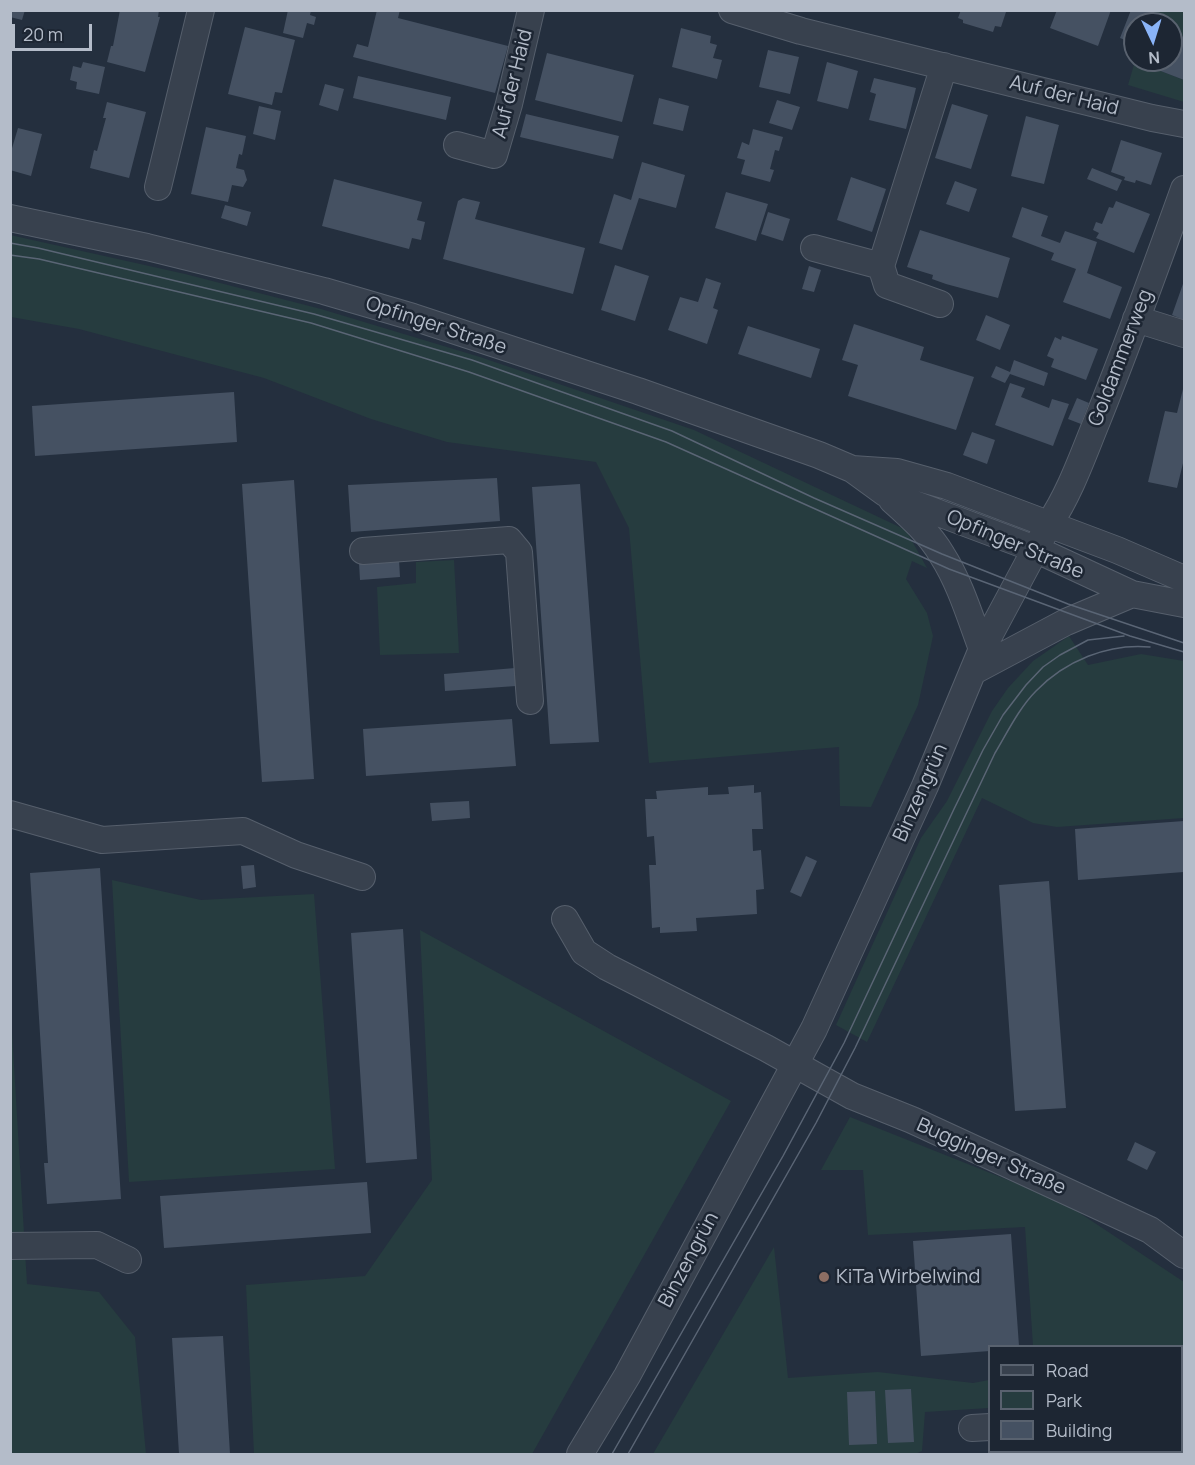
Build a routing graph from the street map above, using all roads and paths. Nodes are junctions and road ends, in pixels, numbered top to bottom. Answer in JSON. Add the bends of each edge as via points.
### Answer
{"nodes":[{"id":1,"x":201,"y":10,"type":"edge"},
{"id":2,"x":531,"y":10,"type":"edge"},
{"id":3,"x":732,"y":10,"type":"edge"},
{"id":4,"x":944,"y":66,"type":"junction"},
{"id":5,"x":1185,"y":124,"type":"edge"},
{"id":6,"x":457,"y":146,"type":"dead end"},
{"id":7,"x":158,"y":187,"type":"dead end"},
{"id":8,"x":1185,"y":189,"type":"edge"},
{"id":9,"x":10,"y":218,"type":"edge"},
{"id":10,"x":814,"y":248,"type":"dead end"},
{"id":11,"x":880,"y":266,"type":"junction"},
{"id":12,"x":940,"y":304,"type":"dead end"},
{"id":13,"x":1136,"y":319,"type":"junction"},
{"id":14,"x":1185,"y":334,"type":"edge"},
{"id":15,"x":852,"y":469,"type":"junction"},
{"id":16,"x":885,"y":493,"type":"junction"},
{"id":17,"x":1049,"y":524,"type":"junction"},
{"id":18,"x":1035,"y":549,"type":"junction"},
{"id":19,"x":363,"y":551,"type":"dead end"},
{"id":20,"x":1185,"y":579,"type":"edge"},
{"id":21,"x":1132,"y":594,"type":"junction"},
{"id":22,"x":1185,"y":604,"type":"edge"},
{"id":23,"x":978,"y":660,"type":"junction"},
{"id":24,"x":530,"y":701,"type":"dead end"},
{"id":25,"x":10,"y":814,"type":"edge"},
{"id":26,"x":362,"y":878,"type":"dead end"},
{"id":27,"x":565,"y":919,"type":"dead end"},
{"id":28,"x":794,"y":1064,"type":"junction"},
{"id":29,"x":10,"y":1246,"type":"edge"},
{"id":30,"x":1185,"y":1255,"type":"edge"},
{"id":31,"x":128,"y":1260,"type":"dead end"},
{"id":32,"x":580,"y":1455,"type":"edge"}],
"edges":[{"from":1,"to":7,"type":"street"},
{"from":2,"to":6,"type":"street","name":"Auf der Haid","via":[[494,155]]},
{"from":3,"to":4,"type":"street","name":"Auf der Haid"},
{"from":4,"to":5,"type":"street","name":"Auf der Haid"},
{"from":4,"to":11,"type":"street"},
{"from":8,"to":13,"type":"street","name":"Goldammerweg"},
{"from":9,"to":15,"type":"street","name":"Opfinger Straße","via":[[147,247],[413,317]]},
{"from":10,"to":11,"type":"street"},
{"from":11,"to":12,"type":"street","via":[[887,285]]},
{"from":13,"to":14,"type":"street"},
{"from":13,"to":17,"type":"street","name":"Goldammerweg","via":[[1074,476]]},
{"from":15,"to":16,"type":"street","name":"Opfinger Straße"},
{"from":15,"to":17,"type":"street","name":"Opfinger Straße","via":[[897,472]]},
{"from":16,"to":18,"type":"street","name":"Opfinger Straße"},
{"from":16,"to":23,"type":"street","via":[[942,554],[961,592]]},
{"from":17,"to":18,"type":"street","name":"Binzengrün"},
{"from":17,"to":20,"type":"street","name":"Opfinger Straße"},
{"from":18,"to":21,"type":"street","name":"Opfinger Straße"},
{"from":18,"to":23,"type":"street","name":"Binzengrün"},
{"from":19,"to":24,"type":"street","via":[[509,540],[519,552]]},
{"from":21,"to":22,"type":"street","name":"Opfinger Straße"},
{"from":21,"to":23,"type":"street"},
{"from":23,"to":28,"type":"street","name":"Binzengrün","via":[[925,786],[814,1029]]},
{"from":25,"to":26,"type":"street","via":[[102,840],[243,831]]},
{"from":27,"to":28,"type":"street","via":[[584,952],[607,967]]},
{"from":28,"to":30,"type":"street","name":"Bugginger Straße","via":[[852,1096],[1150,1230]]},
{"from":28,"to":32,"type":"street","name":"Binzengrün","via":[[627,1376]]},
{"from":29,"to":31,"type":"street","via":[[97,1245]]}]}
